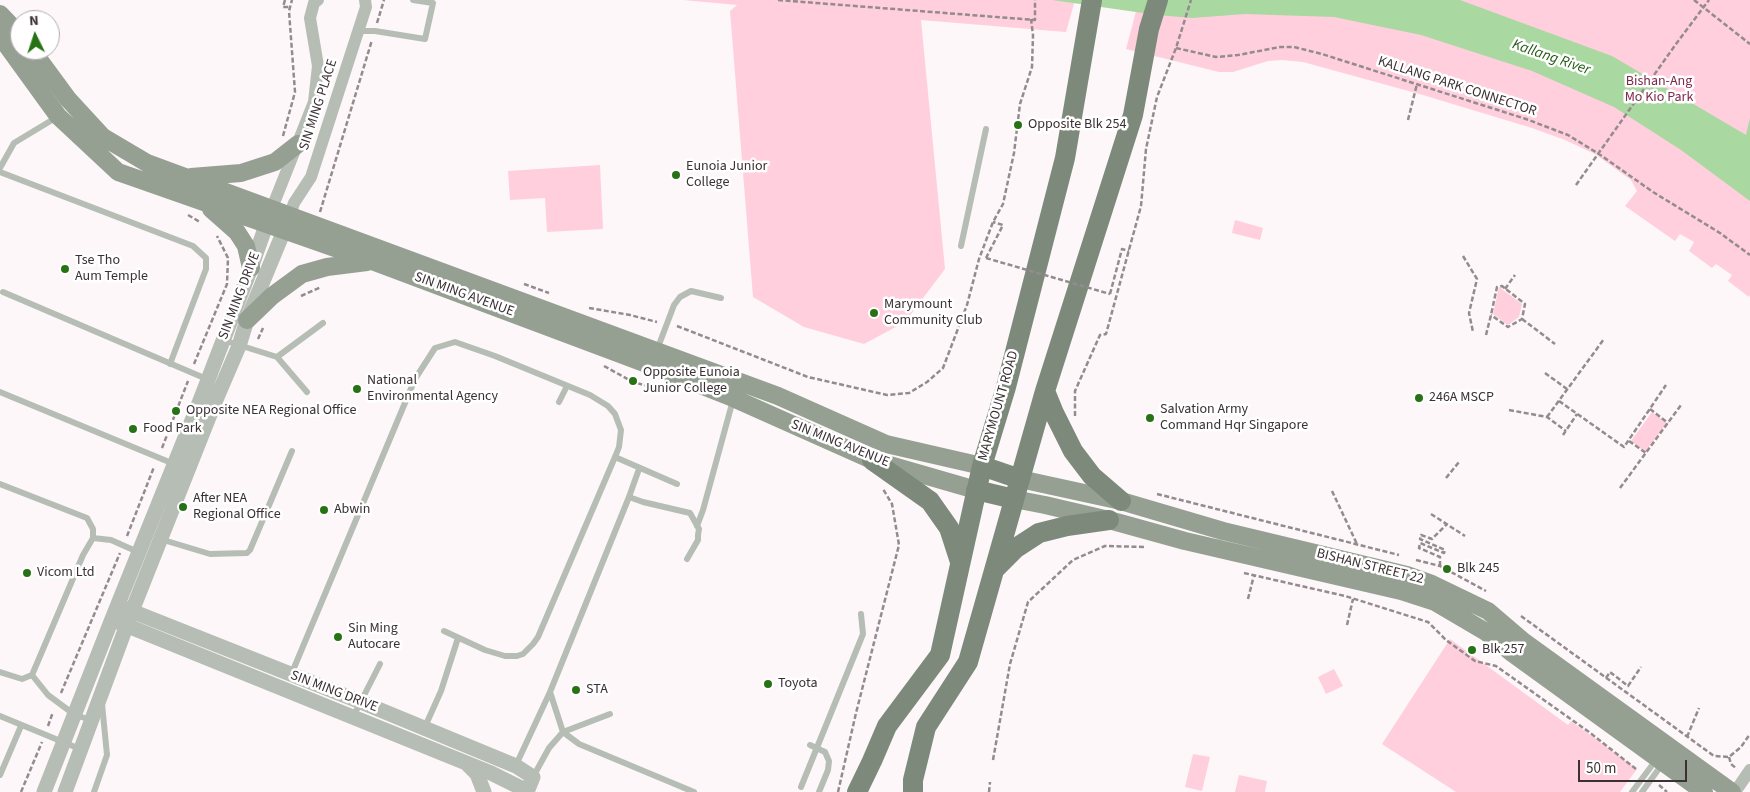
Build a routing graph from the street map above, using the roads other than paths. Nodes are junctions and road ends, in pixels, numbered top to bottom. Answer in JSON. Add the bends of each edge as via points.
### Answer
{"nodes":[{"id":1,"x":318,"y":0,"type":"edge"},
{"id":2,"x":365,"y":0,"type":"edge"},
{"id":3,"x":413,"y":0,"type":"edge"},
{"id":4,"x":1092,"y":0,"type":"edge"},
{"id":5,"x":1158,"y":0,"type":"edge"},
{"id":6,"x":0,"y":14,"type":"edge"},
{"id":7,"x":10,"y":24,"type":"edge"},
{"id":8,"x":358,"y":31,"type":"junction"},
{"id":9,"x":0,"y":36,"type":"edge"},
{"id":10,"x":39,"y":60,"type":"edge"},
{"id":11,"x":58,"y":116,"type":"junction"},
{"id":12,"x":986,"y":129,"type":"dead end"},
{"id":13,"x":290,"y":142,"type":"junction"},
{"id":14,"x":0,"y":168,"type":"edge"},
{"id":15,"x":0,"y":172,"type":"edge"},
{"id":16,"x":185,"y":178,"type":"junction"},
{"id":17,"x":196,"y":199,"type":"junction"},
{"id":18,"x":269,"y":216,"type":"junction"},
{"id":19,"x":287,"y":223,"type":"junction"},
{"id":20,"x":962,"y":246,"type":"dead end"},
{"id":21,"x":372,"y":261,"type":"junction"},
{"id":22,"x":251,"y":268,"type":"junction"},
{"id":23,"x":3,"y":292,"type":"dead end"},
{"id":24,"x":721,"y":298,"type":"dead end"},
{"id":25,"x":247,"y":320,"type":"junction"},
{"id":26,"x":323,"y":323,"type":"dead end"},
{"id":27,"x":223,"y":340,"type":"junction"},
{"id":28,"x":246,"y":348,"type":"junction"},
{"id":29,"x":656,"y":351,"type":"junction"},
{"id":30,"x":277,"y":357,"type":"junction"},
{"id":31,"x":170,"y":364,"type":"junction"},
{"id":32,"x":215,"y":383,"type":"junction"},
{"id":33,"x":567,"y":386,"type":"junction"},
{"id":34,"x":1045,"y":391,"type":"junction"},
{"id":35,"x":0,"y":392,"type":"edge"},
{"id":36,"x":308,"y":392,"type":"dead end"},
{"id":37,"x":734,"y":398,"type":"junction"},
{"id":38,"x":559,"y":402,"type":"dead end"},
{"id":39,"x":292,"y":451,"type":"dead end"},
{"id":40,"x":615,"y":457,"type":"junction"},
{"id":41,"x":872,"y":460,"type":"junction"},
{"id":42,"x":982,"y":466,"type":"junction"},
{"id":43,"x":181,"y":467,"type":"junction"},
{"id":44,"x":639,"y":469,"type":"junction"},
{"id":45,"x":1020,"y":479,"type":"junction"},
{"id":46,"x":0,"y":484,"type":"edge"},
{"id":47,"x":677,"y":484,"type":"dead end"},
{"id":48,"x":976,"y":490,"type":"junction"},
{"id":49,"x":629,"y":497,"type":"junction"},
{"id":50,"x":1014,"y":499,"type":"junction"},
{"id":51,"x":1121,"y":501,"type":"junction"},
{"id":52,"x":1109,"y":520,"type":"junction"},
{"id":53,"x":697,"y":526,"type":"junction"},
{"id":54,"x":146,"y":534,"type":"junction"},
{"id":55,"x":93,"y":538,"type":"junction"},
{"id":56,"x":161,"y":540,"type":"junction"},
{"id":57,"x":138,"y":552,"type":"junction"},
{"id":58,"x":154,"y":558,"type":"junction"},
{"id":59,"x":687,"y":559,"type":"dead end"},
{"id":60,"x":960,"y":562,"type":"junction"},
{"id":61,"x":996,"y":568,"type":"junction"},
{"id":62,"x":132,"y":611,"type":"junction"},
{"id":63,"x":115,"y":613,"type":"junction"},
{"id":64,"x":861,"y":614,"type":"dead end"},
{"id":65,"x":126,"y":626,"type":"junction"},
{"id":66,"x":444,"y":631,"type":"dead end"},
{"id":67,"x":458,"y":638,"type":"junction"},
{"id":68,"x":380,"y":664,"type":"dead end"},
{"id":69,"x":0,"y":672,"type":"edge"},
{"id":70,"x":32,"y":675,"type":"junction"},
{"id":71,"x":290,"y":675,"type":"junction"},
{"id":72,"x":284,"y":690,"type":"junction"},
{"id":73,"x":550,"y":692,"type":"junction"},
{"id":74,"x":101,"y":697,"type":"junction"},
{"id":75,"x":360,"y":702,"type":"junction"},
{"id":76,"x":610,"y":714,"type":"dead end"},
{"id":77,"x":75,"y":715,"type":"junction"},
{"id":78,"x":0,"y":716,"type":"edge"},
{"id":79,"x":353,"y":717,"type":"junction"},
{"id":80,"x":92,"y":720,"type":"junction"},
{"id":81,"x":21,"y":726,"type":"junction"},
{"id":82,"x":424,"y":729,"type":"junction"},
{"id":83,"x":564,"y":732,"type":"junction"},
{"id":84,"x":64,"y":743,"type":"junction"},
{"id":85,"x":417,"y":743,"type":"junction"},
{"id":86,"x":810,"y":745,"type":"dead end"},
{"id":87,"x":81,"y":750,"type":"junction"},
{"id":88,"x":1665,"y":754,"type":"junction"},
{"id":89,"x":468,"y":765,"type":"junction"},
{"id":90,"x":516,"y":766,"type":"junction"},
{"id":91,"x":1750,"y":770,"type":"edge"},
{"id":92,"x":0,"y":776,"type":"edge"},
{"id":93,"x":1648,"y":778,"type":"junction"},
{"id":94,"x":508,"y":787,"type":"edge"},
{"id":95,"x":529,"y":787,"type":"edge"},
{"id":96,"x":801,"y":787,"type":"dead end"},
{"id":97,"x":44,"y":792,"type":"edge"},
{"id":98,"x":65,"y":792,"type":"edge"},
{"id":99,"x":94,"y":792,"type":"edge"},
{"id":100,"x":484,"y":792,"type":"edge"},
{"id":101,"x":694,"y":792,"type":"edge"},
{"id":102,"x":819,"y":792,"type":"edge"},
{"id":103,"x":857,"y":792,"type":"edge"},
{"id":104,"x":913,"y":792,"type":"edge"},
{"id":105,"x":1632,"y":792,"type":"edge"},
{"id":106,"x":1642,"y":792,"type":"edge"},
{"id":107,"x":1704,"y":792,"type":"edge"},
{"id":108,"x":1733,"y":792,"type":"edge"}],
"edges":[{"from":1,"to":13,"type":"street","name":"SIN MING PLACE","via":[[310,18],[318,66],[314,102]]},
{"from":2,"to":8,"type":"street","name":"SIN MING PLACE","via":[[366,7]]},
{"from":3,"to":8,"type":"lane","via":[[433,3],[425,39],[375,30]]},
{"from":4,"to":42,"type":"main road","name":"MARYMOUNT ROAD","via":[[1065,158],[1006,388]]},
{"from":5,"to":34,"type":"main road","via":[[1149,29],[1133,115]]},
{"from":6,"to":7,"type":"main road"},
{"from":8,"to":19,"type":"street","name":"SIN MING PLACE","via":[[311,177],[294,203]]},
{"from":9,"to":11,"type":"main road","name":"SIN MING AVENUE"},
{"from":10,"to":16,"type":"main road","name":"SIN MING AVENUE","via":[[68,99],[103,137],[147,163]]},
{"from":11,"to":14,"type":"lane","via":[[14,143]]},
{"from":11,"to":17,"type":"main road","name":"SIN MING AVENUE","via":[[118,172]]},
{"from":12,"to":20,"type":"lane"},
{"from":13,"to":16,"type":"main road","via":[[275,162],[241,173]]},
{"from":13,"to":18,"type":"street","name":"SIN MING PLACE"},
{"from":15,"to":31,"type":"lane","via":[[193,246],[206,258],[206,269]]},
{"from":16,"to":18,"type":"main road","name":"SIN MING AVENUE"},
{"from":17,"to":18,"type":"main road","name":"SIN MING AVENUE"},
{"from":17,"to":22,"type":"main road","via":[[237,232],[249,251]]},
{"from":18,"to":19,"type":"main road","name":"SIN MING AVENUE"},
{"from":18,"to":22,"type":"street","name":"SIN MING DRIVE"},
{"from":19,"to":21,"type":"main road","name":"SIN MING AVENUE"},
{"from":19,"to":25,"type":"street","name":"SIN MING DRIVE"},
{"from":19,"to":29,"type":"main road","name":"SIN MING AVENUE","via":[[315,224]]},
{"from":21,"to":25,"type":"main road","via":[[302,274]]},
{"from":21,"to":37,"type":"main road","name":"SIN MING AVENUE"},
{"from":22,"to":27,"type":"street","name":"SIN MING DRIVE"},
{"from":23,"to":31,"type":"lane"},
{"from":24,"to":29,"type":"lane","via":[[691,290],[686,293],[674,304]]},
{"from":25,"to":28,"type":"street","name":"SIN MING DRIVE"},
{"from":26,"to":30,"type":"lane"},
{"from":27,"to":28,"type":"lane"},
{"from":27,"to":32,"type":"street","name":"SIN MING DRIVE"},
{"from":28,"to":30,"type":"lane"},
{"from":28,"to":32,"type":"street","name":"SIN MING DRIVE"},
{"from":29,"to":42,"type":"main road","name":"SIN MING AVENUE","via":[[778,396],[886,444]]},
{"from":30,"to":36,"type":"lane"},
{"from":31,"to":32,"type":"lane"},
{"from":32,"to":43,"type":"street","name":"SIN MING DRIVE"},
{"from":33,"to":38,"type":"lane"},
{"from":33,"to":40,"type":"lane","via":[[600,400],[615,414],[621,430]]},
{"from":33,"to":71,"type":"lane","via":[[455,342],[435,348],[415,379]]},
{"from":34,"to":45,"type":"main road"},
{"from":34,"to":51,"type":"main road","via":[[1073,451],[1092,476]]},
{"from":35,"to":43,"type":"lane"},
{"from":37,"to":41,"type":"main road","name":"SIN MING AVENUE"},
{"from":37,"to":53,"type":"lane"},
{"from":39,"to":56,"type":"lane","via":[[247,553],[210,554]]},
{"from":40,"to":44,"type":"lane"},
{"from":40,"to":67,"type":"lane","via":[[533,644],[524,654],[505,656]]},
{"from":41,"to":48,"type":"main road","name":"SIN MING AVENUE"},
{"from":41,"to":60,"type":"main road","via":[[930,501],[948,528]]},
{"from":42,"to":45,"type":"main road","name":"BISHAN STREET 22"},
{"from":42,"to":48,"type":"main road","name":"MARYMOUNT ROAD"},
{"from":43,"to":54,"type":"street","name":"SIN MING DRIVE"},
{"from":43,"to":56,"type":"street","name":"SIN MING DRIVE"},
{"from":44,"to":47,"type":"lane"},
{"from":44,"to":49,"type":"lane"},
{"from":45,"to":50,"type":"main road"},
{"from":45,"to":51,"type":"main road","name":"BISHAN STREET 22"},
{"from":46,"to":55,"type":"lane","via":[[87,518],[93,529]]},
{"from":48,"to":50,"type":"main road","name":"BISHAN STREET 22"},
{"from":48,"to":60,"type":"main road","name":"MARYMOUNT ROAD"},
{"from":49,"to":53,"type":"lane","via":[[688,512]]},
{"from":49,"to":73,"type":"lane"},
{"from":50,"to":52,"type":"main road","name":"BISHAN STREET 22"},
{"from":50,"to":61,"type":"main road"},
{"from":51,"to":88,"type":"main road","name":"BISHAN STREET 22","via":[[1223,531],[1407,575],[1432,584],[1488,611]]},
{"from":52,"to":61,"type":"main road","via":[[1039,533],[1016,548]]},
{"from":52,"to":88,"type":"main road","name":"BISHAN STREET 22","via":[[1435,602],[1486,632],[1512,653]]},
{"from":53,"to":59,"type":"lane","via":[[698,540]]},
{"from":54,"to":56,"type":"lane"},
{"from":54,"to":57,"type":"street","name":"SIN MING DRIVE"},
{"from":55,"to":57,"type":"lane","via":[[111,540]]},
{"from":55,"to":70,"type":"lane"},
{"from":56,"to":58,"type":"street","name":"SIN MING DRIVE"},
{"from":57,"to":58,"type":"lane"},
{"from":57,"to":63,"type":"street","name":"SIN MING DRIVE"},
{"from":58,"to":62,"type":"street","name":"SIN MING DRIVE"},
{"from":60,"to":103,"type":"main road","name":"MARYMOUNT ROAD","via":[[940,655],[887,726]]},
{"from":61,"to":104,"type":"main road","via":[[968,662],[926,727]]},
{"from":62,"to":63,"type":"street","name":"SIN MING DRIVE"},
{"from":62,"to":65,"type":"street","name":"SIN MING DRIVE"},
{"from":62,"to":71,"type":"street","name":"SIN MING DRIVE"},
{"from":63,"to":65,"type":"street","name":"SIN MING DRIVE"},
{"from":63,"to":77,"type":"street","name":"SIN MING DRIVE"},
{"from":64,"to":96,"type":"lane","via":[[863,634]]},
{"from":65,"to":72,"type":"street","name":"SIN MING DRIVE"},
{"from":65,"to":74,"type":"street","name":"SIN MING DRIVE"},
{"from":66,"to":67,"type":"lane"},
{"from":67,"to":82,"type":"lane","via":[[441,691]]},
{"from":68,"to":75,"type":"lane"},
{"from":69,"to":70,"type":"lane","via":[[22,679]]},
{"from":70,"to":77,"type":"lane","via":[[48,695]]},
{"from":71,"to":72,"type":"lane"},
{"from":71,"to":75,"type":"street","name":"SIN MING DRIVE"},
{"from":72,"to":79,"type":"street","name":"SIN MING DRIVE"},
{"from":73,"to":83,"type":"lane"},
{"from":73,"to":90,"type":"lane"},
{"from":74,"to":80,"type":"street","name":"SIN MING DRIVE"},
{"from":74,"to":99,"type":"lane","via":[[107,755]]},
{"from":75,"to":79,"type":"lane"},
{"from":75,"to":82,"type":"street","name":"SIN MING DRIVE"},
{"from":76,"to":83,"type":"lane"},
{"from":77,"to":80,"type":"lane"},
{"from":77,"to":84,"type":"street","name":"SIN MING DRIVE"},
{"from":78,"to":81,"type":"lane"},
{"from":79,"to":85,"type":"street","name":"SIN MING DRIVE"},
{"from":80,"to":87,"type":"street","name":"SIN MING DRIVE"},
{"from":81,"to":84,"type":"lane"},
{"from":81,"to":92,"type":"lane"},
{"from":82,"to":85,"type":"lane"},
{"from":82,"to":90,"type":"street","name":"SIN MING DRIVE"},
{"from":83,"to":95,"type":"lane","via":[[549,748]]},
{"from":83,"to":101,"type":"lane","via":[[579,744]]},
{"from":84,"to":87,"type":"lane"},
{"from":84,"to":97,"type":"street","name":"SIN MING DRIVE"},
{"from":85,"to":89,"type":"street","name":"SIN MING DRIVE"},
{"from":86,"to":102,"type":"lane","bridge":true,"via":[[825,752],[829,761]]},
{"from":87,"to":98,"type":"street","name":"SIN MING DRIVE"},
{"from":88,"to":93,"type":"lane"},
{"from":88,"to":107,"type":"main road","name":"BISHAN STREET 22"},
{"from":88,"to":108,"type":"main road","name":"BISHAN STREET 22"},
{"from":89,"to":94,"type":"street","name":"SIN MING DRIVE"},
{"from":89,"to":100,"type":"street","via":[[477,774]]},
{"from":90,"to":94,"type":"street"},
{"from":90,"to":95,"type":"street","name":"SIN MING DRIVE"},
{"from":91,"to":108,"type":"street"},
{"from":93,"to":105,"type":"lane"},
{"from":93,"to":106,"type":"lane"},
{"from":94,"to":95,"type":"street","name":"SIN MING DRIVE"}]}
